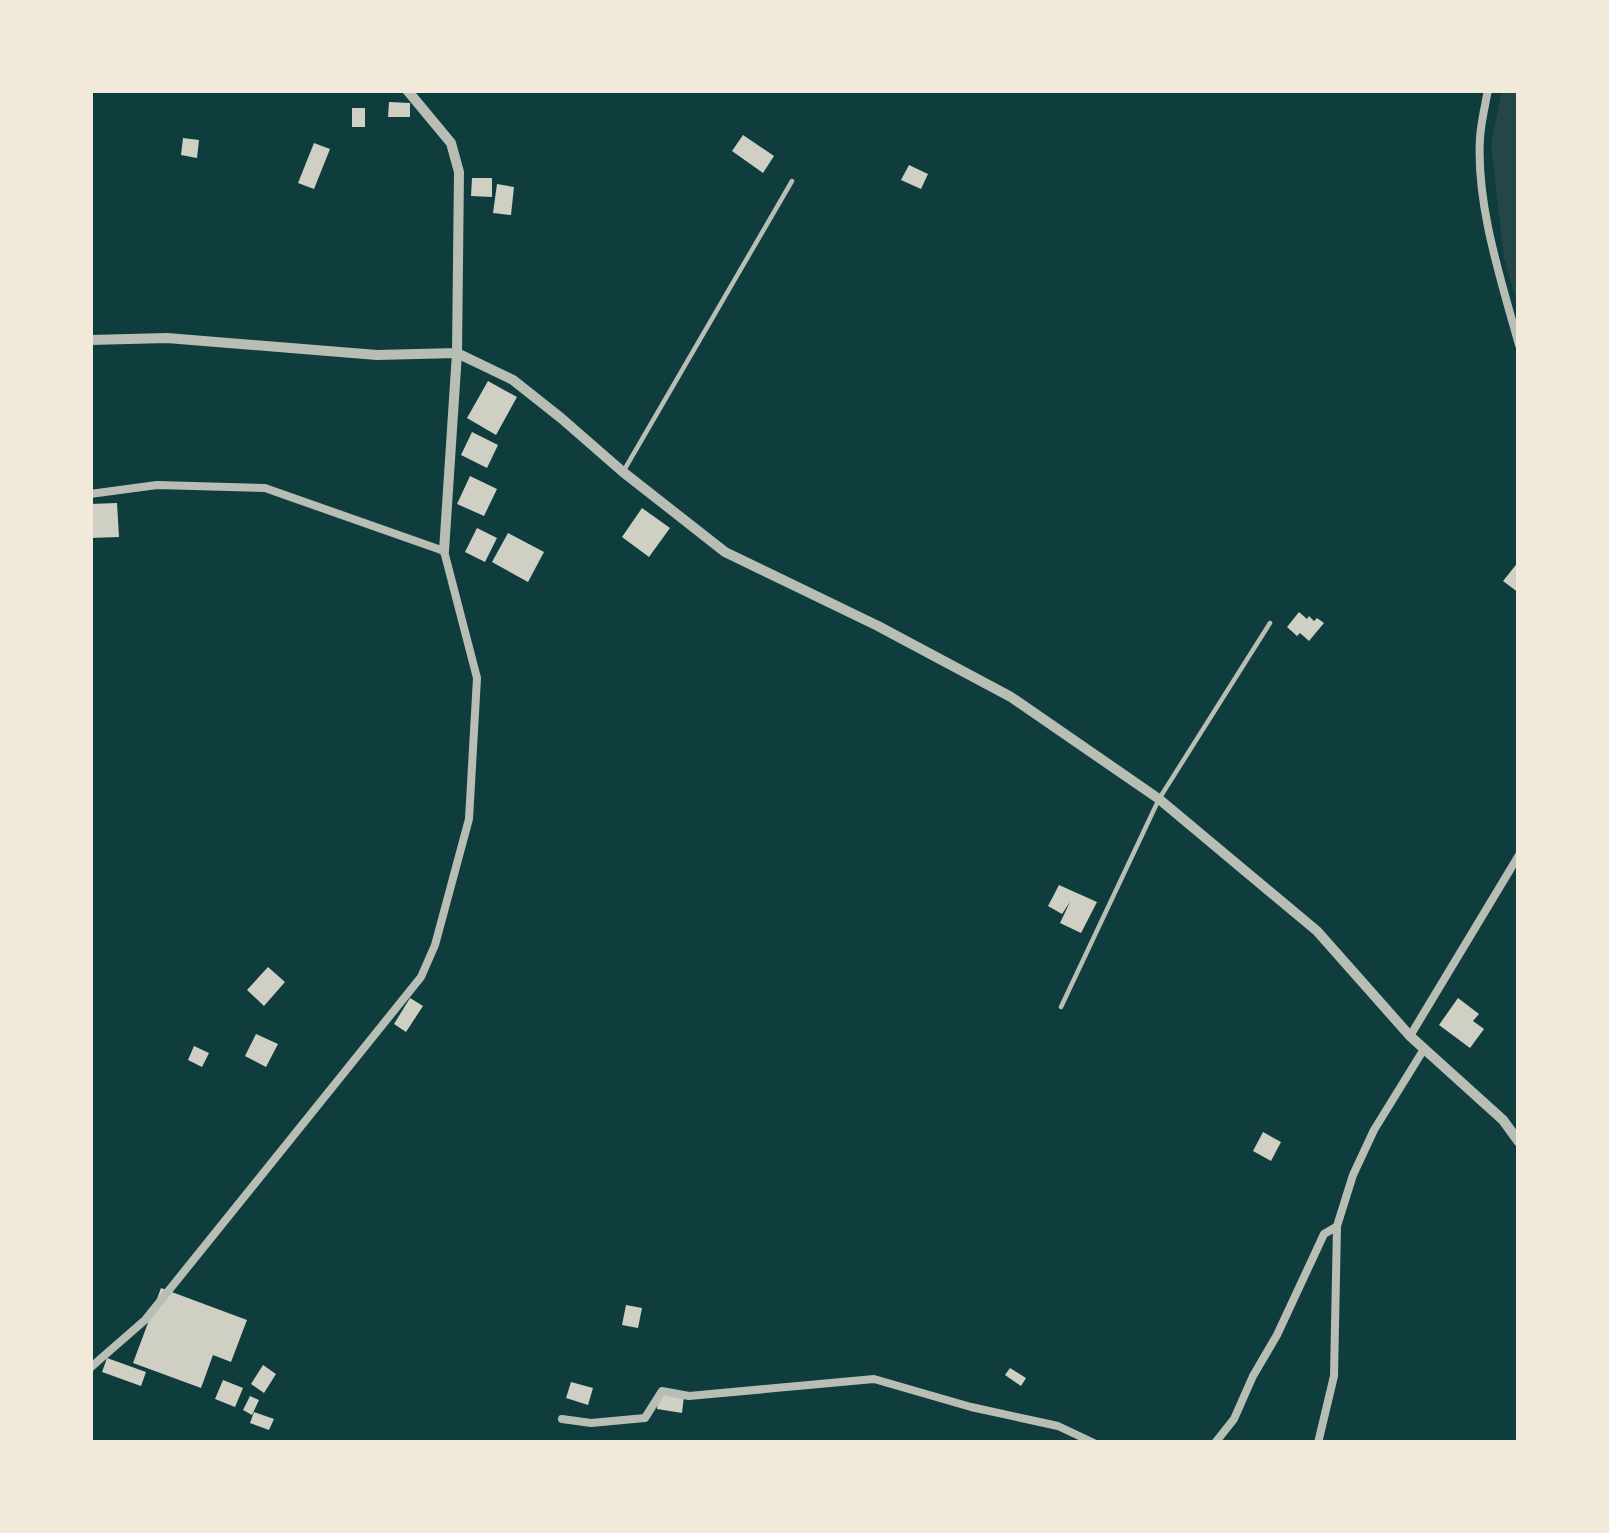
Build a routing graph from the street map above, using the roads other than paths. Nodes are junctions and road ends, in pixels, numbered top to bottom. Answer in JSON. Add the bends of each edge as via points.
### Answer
{"nodes":[{"id":1,"x":406,"y":90,"type":"edge"},
{"id":2,"x":1488,"y":90,"type":"edge"},
{"id":3,"x":792,"y":181,"type":"dead end"},
{"id":4,"x":90,"y":340,"type":"edge"},
{"id":5,"x":1519,"y":345,"type":"edge"},
{"id":6,"x":457,"y":353,"type":"junction"},
{"id":7,"x":622,"y":472,"type":"junction"},
{"id":8,"x":90,"y":494,"type":"edge"},
{"id":9,"x":444,"y":551,"type":"junction"},
{"id":10,"x":1270,"y":622,"type":"dead end"},
{"id":11,"x":1159,"y":800,"type":"junction"},
{"id":12,"x":1519,"y":855,"type":"edge"},
{"id":13,"x":1061,"y":1007,"type":"dead end"},
{"id":14,"x":1410,"y":1036,"type":"junction"},
{"id":15,"x":1424,"y":1049,"type":"junction"},
{"id":16,"x":1519,"y":1142,"type":"edge"},
{"id":17,"x":1337,"y":1226,"type":"junction"},
{"id":18,"x":90,"y":1368,"type":"edge"},
{"id":19,"x":562,"y":1419,"type":"dead end"},
{"id":20,"x":1094,"y":1443,"type":"edge"},
{"id":21,"x":1215,"y":1443,"type":"edge"},
{"id":22,"x":1318,"y":1443,"type":"edge"}],
"edges":[{"from":1,"to":6,"type":"street","via":[[452,143],[459,172]]},
{"from":2,"to":5,"type":"street","via":[[1480,139],[1484,191]]},
{"from":3,"to":7,"type":"lane"},
{"from":4,"to":6,"type":"street"},
{"from":6,"to":7,"type":"street","via":[[513,380]]},
{"from":6,"to":9,"type":"street"},
{"from":7,"to":11,"type":"street","via":[[725,552],[1011,697]]},
{"from":8,"to":9,"type":"street","via":[[157,485],[265,488]]},
{"from":9,"to":18,"type":"street","via":[[477,678],[469,819],[422,977],[145,1320]]},
{"from":10,"to":11,"type":"lane"},
{"from":11,"to":13,"type":"lane"},
{"from":11,"to":14,"type":"street","via":[[1317,931]]},
{"from":12,"to":14,"type":"street"},
{"from":14,"to":15,"type":"street"},
{"from":15,"to":16,"type":"street"},
{"from":15,"to":17,"type":"street","via":[[1374,1130]]},
{"from":17,"to":21,"type":"street","via":[[1324,1234]]},
{"from":17,"to":22,"type":"street","via":[[1334,1376]]},
{"from":19,"to":20,"type":"street","via":[[645,1418],[662,1391],[751,1393],[874,1379],[1058,1426]]}]}
